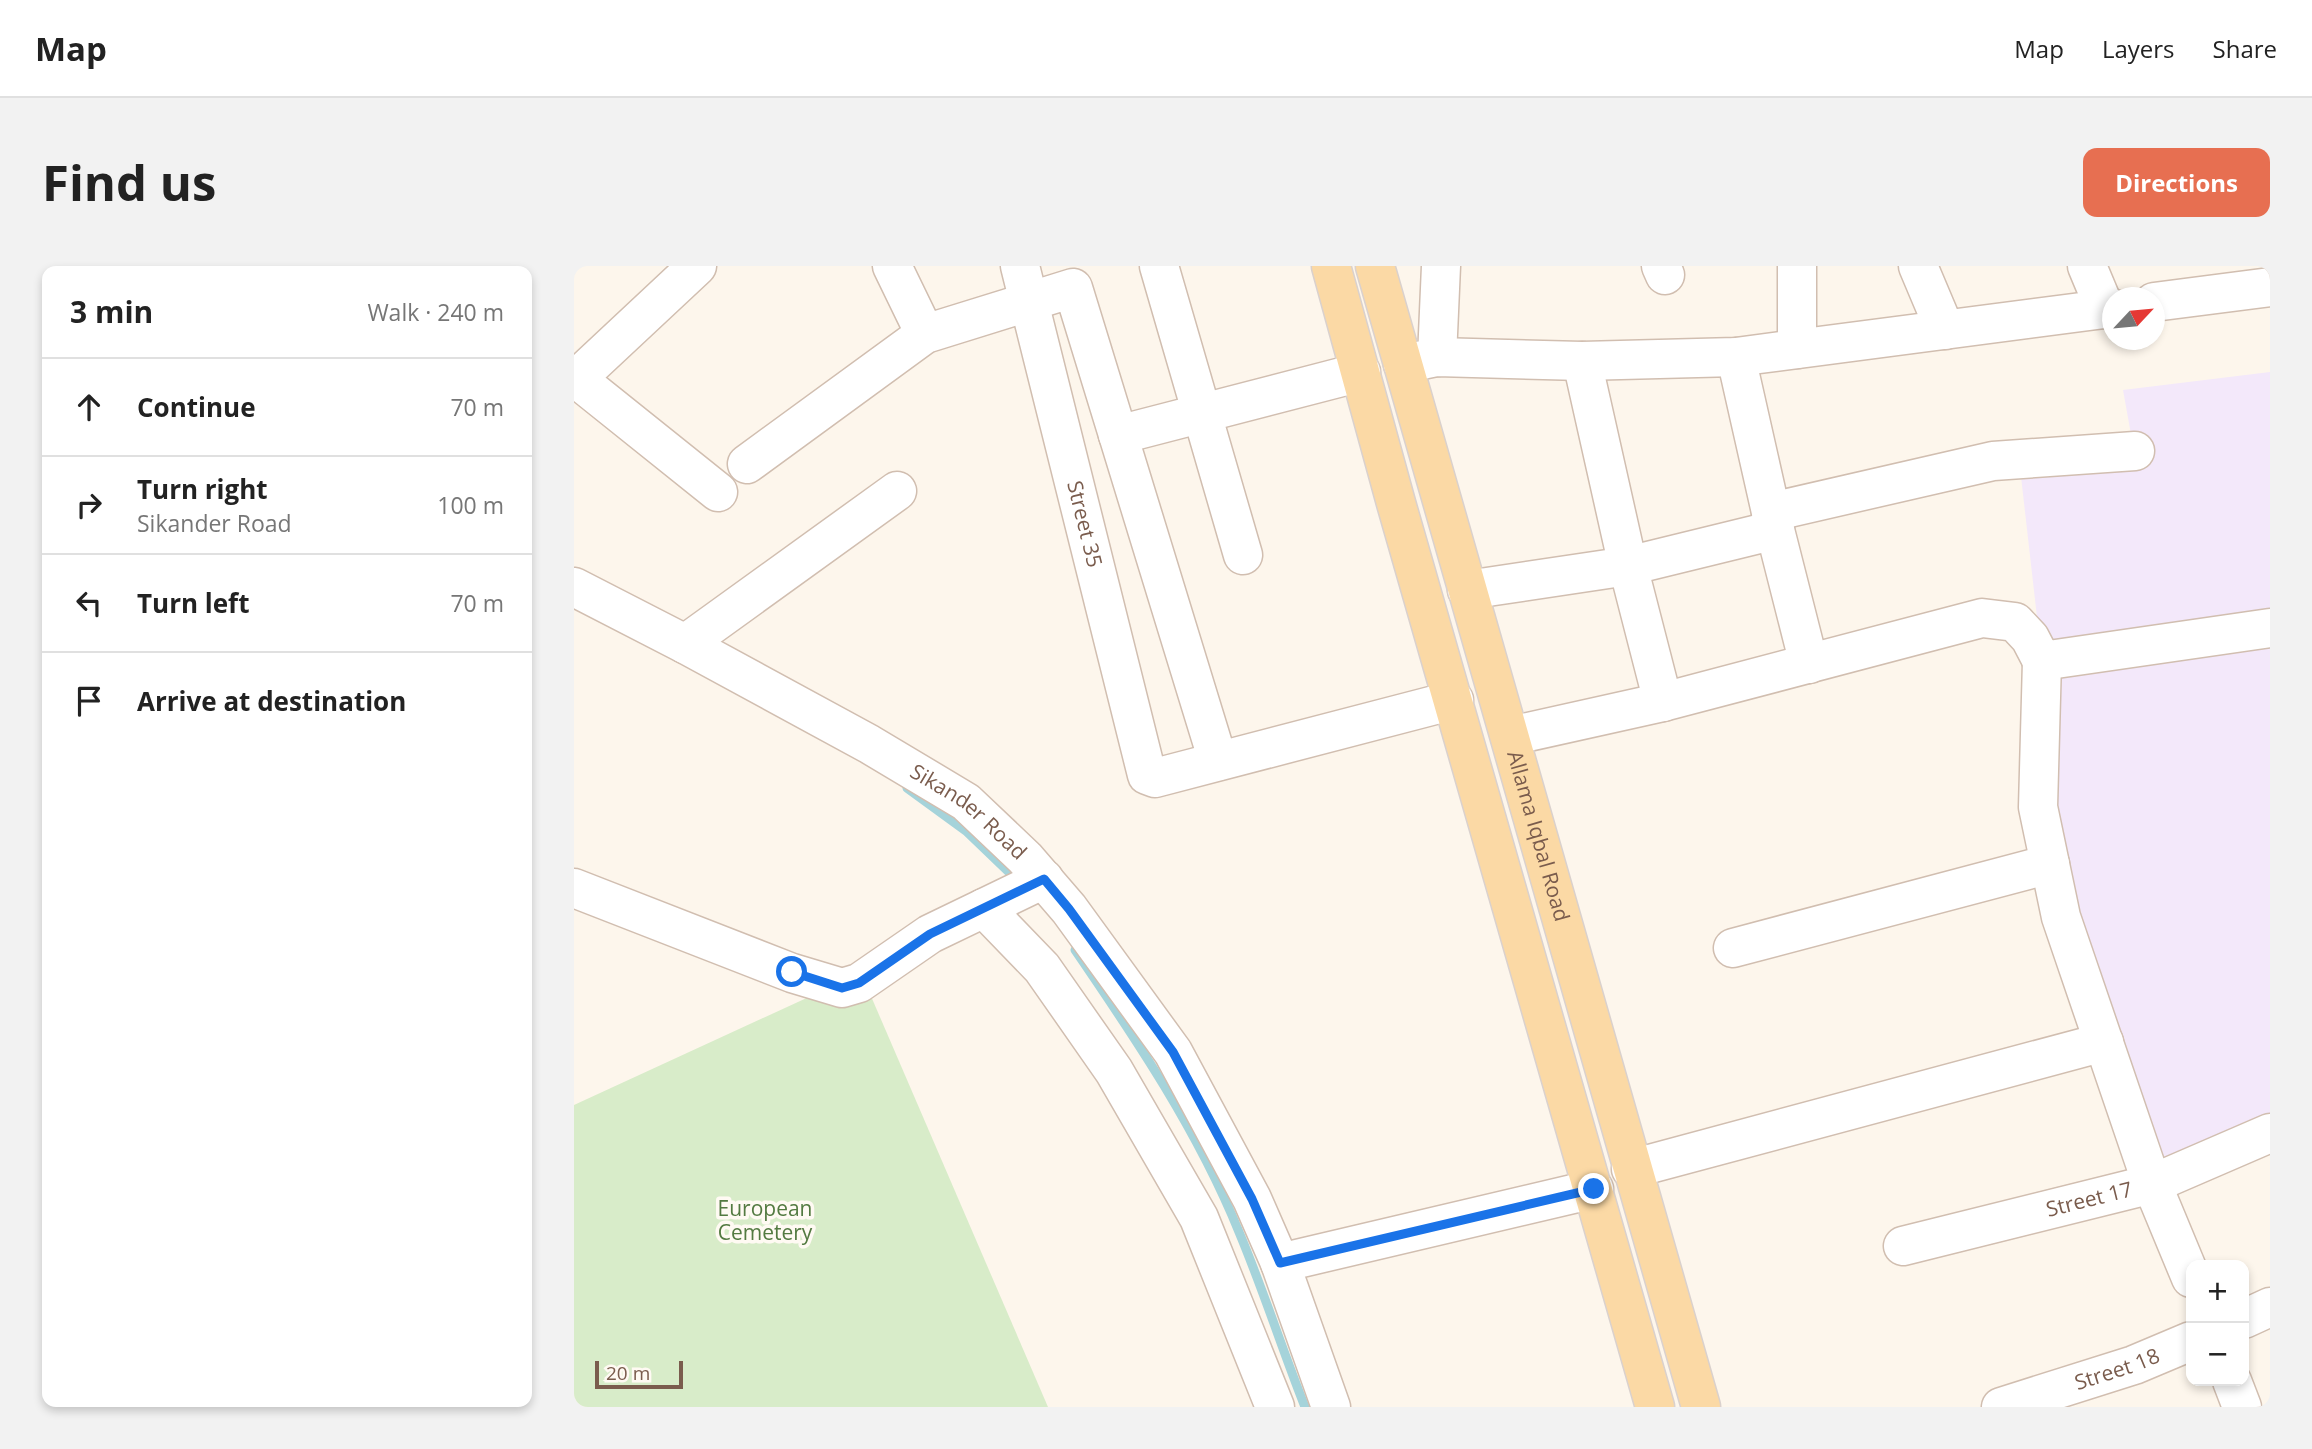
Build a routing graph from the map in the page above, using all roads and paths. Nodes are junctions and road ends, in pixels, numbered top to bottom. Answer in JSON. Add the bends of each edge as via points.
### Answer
{"nodes":[{"id":1,"x":697,"y":266,"type":"edge"},
{"id":2,"x":892,"y":266,"type":"edge"},
{"id":3,"x":1020,"y":266,"type":"edge"},
{"id":4,"x":1160,"y":266,"type":"edge"},
{"id":5,"x":1331,"y":266,"type":"edge"},
{"id":6,"x":1375,"y":266,"type":"edge"},
{"id":7,"x":1441,"y":266,"type":"edge"},
{"id":8,"x":1797,"y":266,"type":"edge"},
{"id":9,"x":1918,"y":266,"type":"edge"},
{"id":10,"x":2087,"y":266,"type":"edge"},
{"id":11,"x":2270,"y":287,"type":"edge"},
{"id":12,"x":2102,"y":295,"type":"edge"},
{"id":13,"x":2165,"y":301,"type":"edge"},
{"id":14,"x":1027,"y":304,"type":"junction"},
{"id":15,"x":2102,"y":309,"type":"edge"},
{"id":16,"x":1945,"y":330,"type":"junction"},
{"id":17,"x":925,"y":334,"type":"junction"},
{"id":18,"x":1797,"y":349,"type":"junction"},
{"id":19,"x":1736,"y":357,"type":"junction"},
{"id":20,"x":1420,"y":360,"type":"junction"},
{"id":21,"x":1582,"y":361,"type":"junction"},
{"id":22,"x":1361,"y":372,"type":"junction"},
{"id":23,"x":575,"y":380,"type":"edge"},
{"id":24,"x":1202,"y":413,"type":"junction"},
{"id":25,"x":1118,"y":435,"type":"junction"},
{"id":26,"x":2135,"y":451,"type":"dead end"},
{"id":27,"x":747,"y":464,"type":"dead end"},
{"id":28,"x":897,"y":491,"type":"dead end"},
{"id":29,"x":1438,"y":491,"type":"junction"},
{"id":30,"x":718,"y":492,"type":"dead end"},
{"id":31,"x":1396,"y":503,"type":"junction"},
{"id":32,"x":1773,"y":521,"type":"junction"},
{"id":33,"x":1243,"y":555,"type":"dead end"},
{"id":34,"x":1628,"y":566,"type":"junction"},
{"id":35,"x":574,"y":587,"type":"edge"},
{"id":36,"x":1468,"y":590,"type":"junction"},
{"id":37,"x":2270,"y":628,"type":"edge"},
{"id":38,"x":685,"y":644,"type":"junction"},
{"id":39,"x":2042,"y":661,"type":"junction"},
{"id":40,"x":1809,"y":664,"type":"junction"},
{"id":41,"x":1454,"y":700,"type":"junction"},
{"id":42,"x":1663,"y":702,"type":"junction"},
{"id":43,"x":1510,"y":737,"type":"junction"},
{"id":44,"x":1218,"y":761,"type":"junction"},
{"id":45,"x":2050,"y":864,"type":"junction"},
{"id":46,"x":1044,"y":879,"type":"junction"},
{"id":47,"x":574,"y":888,"type":"edge"},
{"id":48,"x":984,"y":908,"type":"junction"},
{"id":49,"x":1733,"y":948,"type":"dead end"},
{"id":50,"x":2104,"y":1042,"type":"junction"},
{"id":51,"x":2270,"y":1133,"type":"edge"},
{"id":52,"x":1631,"y":1169,"type":"junction"},
{"id":53,"x":2152,"y":1184,"type":"junction"},
{"id":54,"x":1594,"y":1189,"type":"junction"},
{"id":55,"x":1903,"y":1245,"type":"dead end"},
{"id":56,"x":1280,"y":1263,"type":"junction"},
{"id":57,"x":2186,"y":1266,"type":"edge"},
{"id":58,"x":2270,"y":1307,"type":"edge"},
{"id":59,"x":2249,"y":1317,"type":"edge"},
{"id":60,"x":2186,"y":1343,"type":"edge"},
{"id":61,"x":2234,"y":1386,"type":"edge"},
{"id":62,"x":1275,"y":1407,"type":"edge"},
{"id":63,"x":1331,"y":1407,"type":"edge"},
{"id":64,"x":1655,"y":1407,"type":"edge"},
{"id":65,"x":1701,"y":1407,"type":"edge"},
{"id":66,"x":2001,"y":1407,"type":"edge"},
{"id":67,"x":2242,"y":1407,"type":"edge"}],
"edges":[{"from":1,"to":23,"type":"street"},
{"from":2,"to":17,"type":"street"},
{"from":3,"to":14,"type":"street","name":"Street 35"},
{"from":4,"to":24,"type":"street"},
{"from":5,"to":22,"type":"main road","name":"Allama Iqbal Road"},
{"from":6,"to":20,"type":"main road","name":"Allama Iqbal Road"},
{"from":7,"to":20,"type":"street"},
{"from":8,"to":18,"type":"street"},
{"from":9,"to":16,"type":"street"},
{"from":10,"to":12,"type":"street"},
{"from":11,"to":13,"type":"street"},
{"from":14,"to":17,"type":"street"},
{"from":14,"to":25,"type":"street","via":[[1073,288]]},
{"from":14,"to":44,"type":"street","name":"Street 35","via":[[1147,775],[1155,778]]},
{"from":15,"to":16,"type":"street"},
{"from":16,"to":18,"type":"street"},
{"from":17,"to":27,"type":"street"},
{"from":18,"to":19,"type":"street"},
{"from":19,"to":21,"type":"street"},
{"from":19,"to":32,"type":"street"},
{"from":20,"to":21,"type":"street"},
{"from":20,"to":29,"type":"main road","name":"Allama Iqbal Road"},
{"from":21,"to":34,"type":"street"},
{"from":22,"to":24,"type":"street"},
{"from":22,"to":31,"type":"main road","name":"Allama Iqbal Road"},
{"from":23,"to":30,"type":"street"},
{"from":24,"to":25,"type":"street"},
{"from":24,"to":33,"type":"street"},
{"from":25,"to":44,"type":"street"},
{"from":26,"to":32,"type":"street","via":[[1993,460]]},
{"from":28,"to":38,"type":"street"},
{"from":29,"to":31,"type":"main road"},
{"from":29,"to":36,"type":"main road","name":"Allama Iqbal Road"},
{"from":31,"to":41,"type":"main road","name":"Allama Iqbal Road"},
{"from":32,"to":34,"type":"street"},
{"from":32,"to":40,"type":"street"},
{"from":34,"to":36,"type":"street"},
{"from":34,"to":42,"type":"street"},
{"from":35,"to":38,"type":"street","name":"Sikander Road"},
{"from":36,"to":43,"type":"main road","name":"Allama Iqbal Road"},
{"from":37,"to":39,"type":"street"},
{"from":38,"to":46,"type":"street","name":"Sikander Road","via":[[966,802]]},
{"from":39,"to":40,"type":"street","via":[[2015,622],[1982,618]]},
{"from":39,"to":45,"type":"street","via":[[2038,807]]},
{"from":40,"to":42,"type":"street"},
{"from":41,"to":44,"type":"street"},
{"from":41,"to":54,"type":"main road","name":"Allama Iqbal Road"},
{"from":42,"to":43,"type":"street"},
{"from":43,"to":52,"type":"main road","name":"Allama Iqbal Road"},
{"from":45,"to":49,"type":"street"},
{"from":45,"to":50,"type":"street","via":[[2062,917]]},
{"from":46,"to":48,"type":"street"},
{"from":46,"to":56,"type":"street","name":"Sikander Road","via":[[1173,1052],[1252,1199]]},
{"from":47,"to":48,"type":"street","via":[[842,988],[859,983],[930,934]]},
{"from":48,"to":62,"type":"street","via":[[1042,968],[1114,1071],[1199,1218]]},
{"from":50,"to":52,"type":"street"},
{"from":50,"to":53,"type":"street"},
{"from":51,"to":53,"type":"street","name":"Street 17"},
{"from":52,"to":65,"type":"main road","name":"Allama Iqbal Road"},
{"from":53,"to":55,"type":"street","name":"Street 17"},
{"from":53,"to":57,"type":"street"},
{"from":54,"to":56,"type":"street"},
{"from":54,"to":64,"type":"main road","name":"Allama Iqbal Road"},
{"from":56,"to":63,"type":"street","name":"Sikander Road"},
{"from":58,"to":59,"type":"street"},
{"from":60,"to":66,"type":"street","name":"Street 18","via":[[2134,1365]]},
{"from":61,"to":67,"type":"street"}]}
